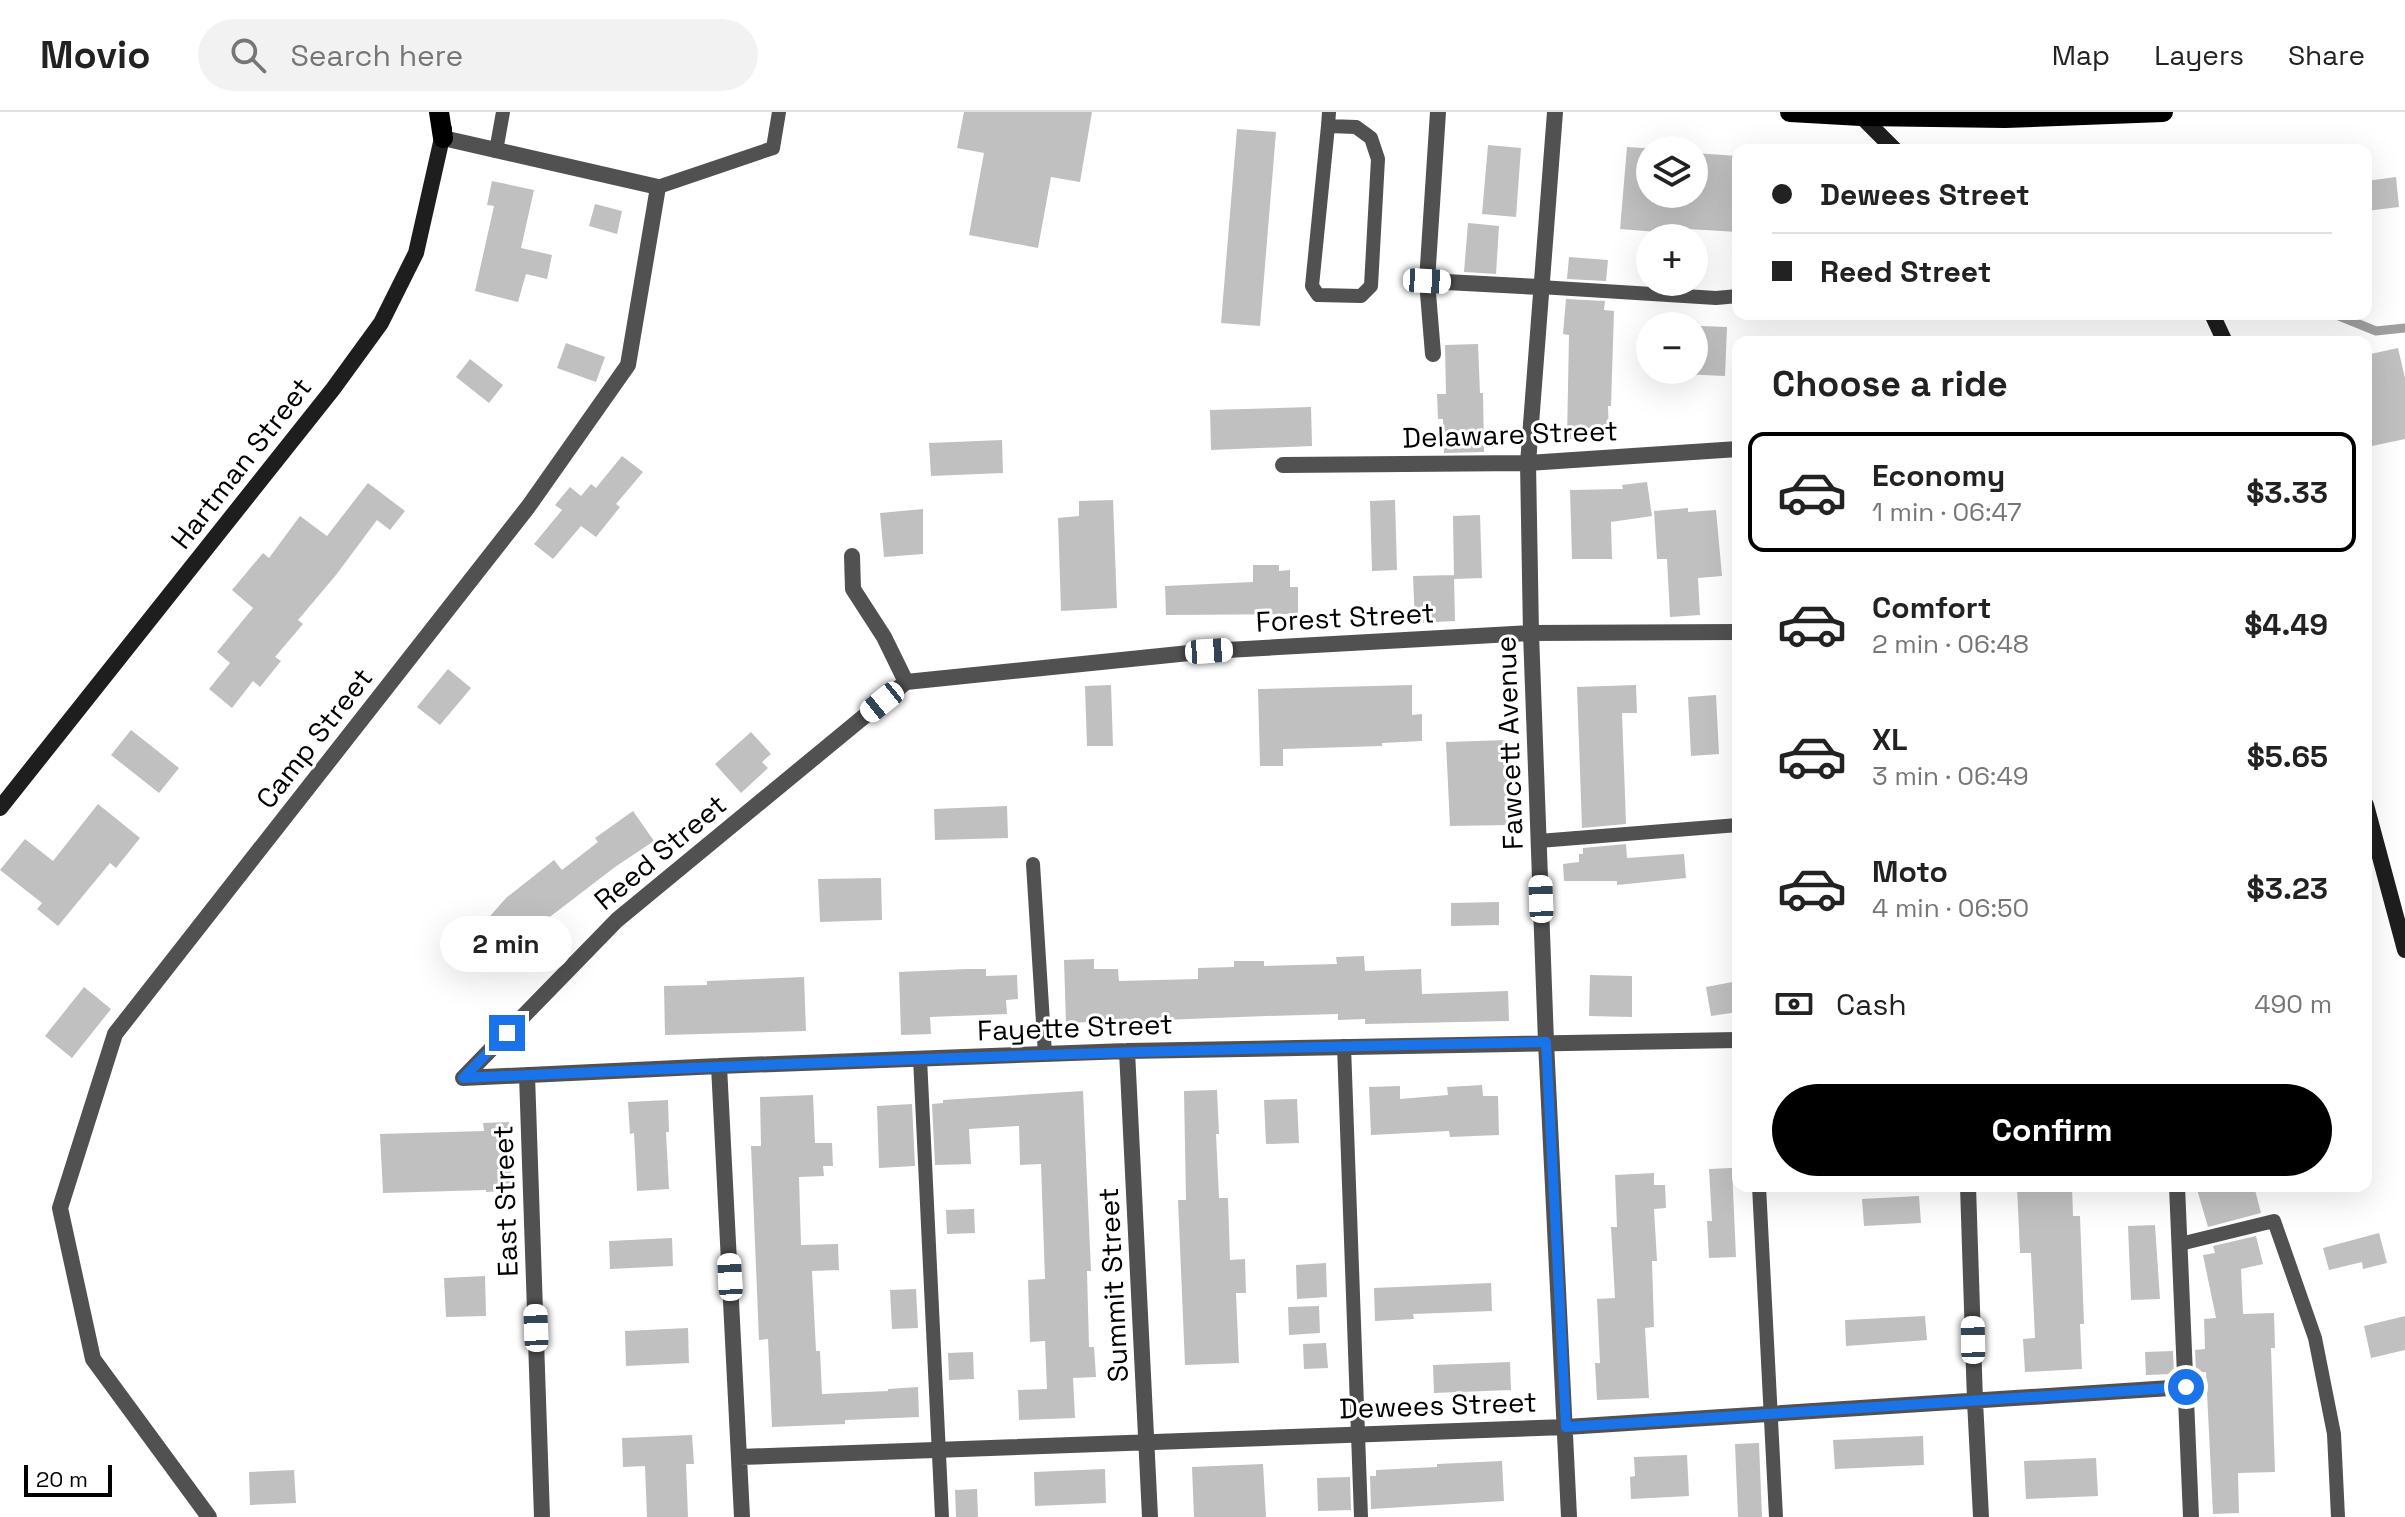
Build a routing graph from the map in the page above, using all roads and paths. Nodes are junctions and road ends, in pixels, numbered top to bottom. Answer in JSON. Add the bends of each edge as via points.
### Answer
{"nodes":[{"id":1,"x":439,"y":112,"type":"edge"},
{"id":2,"x":447,"y":112,"type":"edge"},
{"id":3,"x":503,"y":112,"type":"edge"},
{"id":4,"x":779,"y":112,"type":"edge"},
{"id":5,"x":1438,"y":112,"type":"edge"},
{"id":6,"x":1555,"y":112,"type":"edge"},
{"id":7,"x":1790,"y":112,"type":"edge"},
{"id":8,"x":2163,"y":112,"type":"edge"},
{"id":9,"x":2005,"y":115,"type":"edge"},
{"id":10,"x":1861,"y":116,"type":"junction"},
{"id":11,"x":1328,"y":119,"type":"edge"},
{"id":12,"x":443,"y":138,"type":"junction"},
{"id":13,"x":1889,"y":144,"type":"edge"},
{"id":14,"x":496,"y":151,"type":"junction"},
{"id":15,"x":658,"y":187,"type":"junction"},
{"id":16,"x":1427,"y":281,"type":"junction"},
{"id":17,"x":1540,"y":287,"type":"junction"},
{"id":18,"x":1732,"y":297,"type":"edge"},
{"id":19,"x":1433,"y":354,"type":"dead end"},
{"id":20,"x":1732,"y":449,"type":"edge"},
{"id":21,"x":1528,"y":463,"type":"junction"},
{"id":22,"x":1283,"y":465,"type":"dead end"},
{"id":23,"x":852,"y":556,"type":"dead end"},
{"id":24,"x":1732,"y":632,"type":"edge"},
{"id":25,"x":1531,"y":633,"type":"junction"},
{"id":26,"x":906,"y":682,"type":"junction"},
{"id":27,"x":0,"y":808,"type":"edge"},
{"id":28,"x":1732,"y":825,"type":"edge"},
{"id":29,"x":2372,"y":827,"type":"edge"},
{"id":30,"x":1539,"y":841,"type":"junction"},
{"id":31,"x":1033,"y":864,"type":"dead end"},
{"id":32,"x":2405,"y":950,"type":"edge"},
{"id":33,"x":1732,"y":1040,"type":"edge"},
{"id":34,"x":1546,"y":1042,"type":"junction"},
{"id":35,"x":1344,"y":1046,"type":"junction"},
{"id":36,"x":1127,"y":1051,"type":"junction"},
{"id":37,"x":1045,"y":1054,"type":"junction"},
{"id":38,"x":920,"y":1058,"type":"junction"},
{"id":39,"x":719,"y":1066,"type":"junction"},
{"id":40,"x":527,"y":1075,"type":"junction"},
{"id":41,"x":463,"y":1078,"type":"joint"},
{"id":42,"x":1759,"y":1192,"type":"edge"},
{"id":43,"x":1968,"y":1192,"type":"edge"},
{"id":44,"x":2177,"y":1192,"type":"edge"},
{"id":45,"x":2180,"y":1244,"type":"junction"},
{"id":46,"x":2186,"y":1387,"type":"junction"},
{"id":47,"x":1975,"y":1401,"type":"junction"},
{"id":48,"x":1772,"y":1414,"type":"junction"},
{"id":49,"x":1566,"y":1427,"type":"junction"},
{"id":50,"x":1358,"y":1434,"type":"junction"},
{"id":51,"x":1147,"y":1442,"type":"junction"},
{"id":52,"x":940,"y":1450,"type":"junction"},
{"id":53,"x":740,"y":1457,"type":"junction"},
{"id":54,"x":209,"y":1517,"type":"edge"},
{"id":55,"x":542,"y":1517,"type":"edge"},
{"id":56,"x":742,"y":1517,"type":"edge"},
{"id":57,"x":942,"y":1517,"type":"edge"},
{"id":58,"x":1150,"y":1517,"type":"edge"},
{"id":59,"x":1361,"y":1517,"type":"edge"},
{"id":60,"x":1569,"y":1517,"type":"edge"},
{"id":61,"x":1776,"y":1517,"type":"edge"},
{"id":62,"x":1981,"y":1517,"type":"edge"},
{"id":63,"x":2191,"y":1517,"type":"edge"},
{"id":64,"x":2338,"y":1517,"type":"edge"}],
"edges":[{"from":1,"to":12,"type":"main road"},
{"from":2,"to":12,"type":"main road","name":"Hartman Street"},
{"from":3,"to":14,"type":"lane"},
{"from":4,"to":15,"type":"lane","via":[[773,148]]},
{"from":5,"to":16,"type":"street"},
{"from":6,"to":17,"type":"street","name":"Fawcett Avenue"},
{"from":7,"to":10,"type":"main road"},
{"from":8,"to":9,"type":"main road"},
{"from":9,"to":10,"type":"main road"},
{"from":10,"to":13,"type":"main road"},
{"from":11,"to":11,"type":"lane","via":[[1312,286],[1318,295],[1361,296],[1371,286],[1378,159],[1371,138]]},
{"from":12,"to":14,"type":"street"},
{"from":12,"to":27,"type":"main road","name":"Hartman Street","via":[[416,253],[381,323]]},
{"from":14,"to":15,"type":"street"},
{"from":15,"to":54,"type":"street","name":"Camp Street","via":[[628,365],[528,507],[115,1034],[60,1208],[93,1359]]},
{"from":16,"to":17,"type":"street"},
{"from":16,"to":19,"type":"street"},
{"from":17,"to":18,"type":"lane"},
{"from":17,"to":21,"type":"street","name":"Fawcett Avenue"},
{"from":20,"to":21,"type":"street","name":"Delaware Street"},
{"from":21,"to":22,"type":"street","name":"Delaware Street"},
{"from":21,"to":25,"type":"street","name":"Fawcett Avenue"},
{"from":23,"to":26,"type":"street","via":[[853,589]]},
{"from":24,"to":25,"type":"street","name":"Forest Street"},
{"from":25,"to":26,"type":"street","name":"Forest Street","via":[[1209,651]]},
{"from":25,"to":30,"type":"street","name":"Fawcett Avenue"},
{"from":26,"to":41,"type":"street","name":"Reed Street","via":[[617,920]]},
{"from":28,"to":30,"type":"lane"},
{"from":29,"to":32,"type":"main road"},
{"from":30,"to":34,"type":"street","name":"Fawcett Avenue"},
{"from":31,"to":37,"type":"lane"},
{"from":33,"to":34,"type":"street","name":"Fayette Street"},
{"from":34,"to":35,"type":"street","name":"Fayette Street"},
{"from":34,"to":49,"type":"street","name":"Fawcett Avenue"},
{"from":35,"to":36,"type":"street","name":"Fayette Street"},
{"from":35,"to":50,"type":"lane"},
{"from":36,"to":37,"type":"street","name":"Fayette Street"},
{"from":36,"to":51,"type":"street","name":"Summit Street"},
{"from":37,"to":38,"type":"street","name":"Fayette Street"},
{"from":38,"to":39,"type":"street","name":"Fayette Street"},
{"from":38,"to":52,"type":"lane"},
{"from":39,"to":40,"type":"street","name":"Fayette Street"},
{"from":39,"to":53,"type":"street"},
{"from":40,"to":41,"type":"street","name":"Fayette Street"},
{"from":40,"to":55,"type":"street","name":"East Street"},
{"from":42,"to":48,"type":"lane"},
{"from":43,"to":47,"type":"street"},
{"from":44,"to":45,"type":"street"},
{"from":45,"to":46,"type":"street"},
{"from":45,"to":64,"type":"lane","via":[[2274,1221],[2315,1338],[2334,1434]]},
{"from":46,"to":47,"type":"street","name":"Dewees Street"},
{"from":46,"to":63,"type":"street"},
{"from":47,"to":48,"type":"street","name":"Dewees Street"},
{"from":47,"to":62,"type":"street"},
{"from":48,"to":49,"type":"street","name":"Dewees Street"},
{"from":48,"to":61,"type":"lane"},
{"from":49,"to":50,"type":"street","name":"Dewees Street"},
{"from":49,"to":60,"type":"street","name":"Fawcett Avenue"},
{"from":50,"to":51,"type":"street","name":"Dewees Street"},
{"from":50,"to":59,"type":"lane"},
{"from":51,"to":52,"type":"street","name":"Dewees Street"},
{"from":51,"to":58,"type":"street","name":"Summit Street"},
{"from":52,"to":53,"type":"street","name":"Dewees Street"},
{"from":52,"to":57,"type":"lane"},
{"from":53,"to":56,"type":"street"}]}
